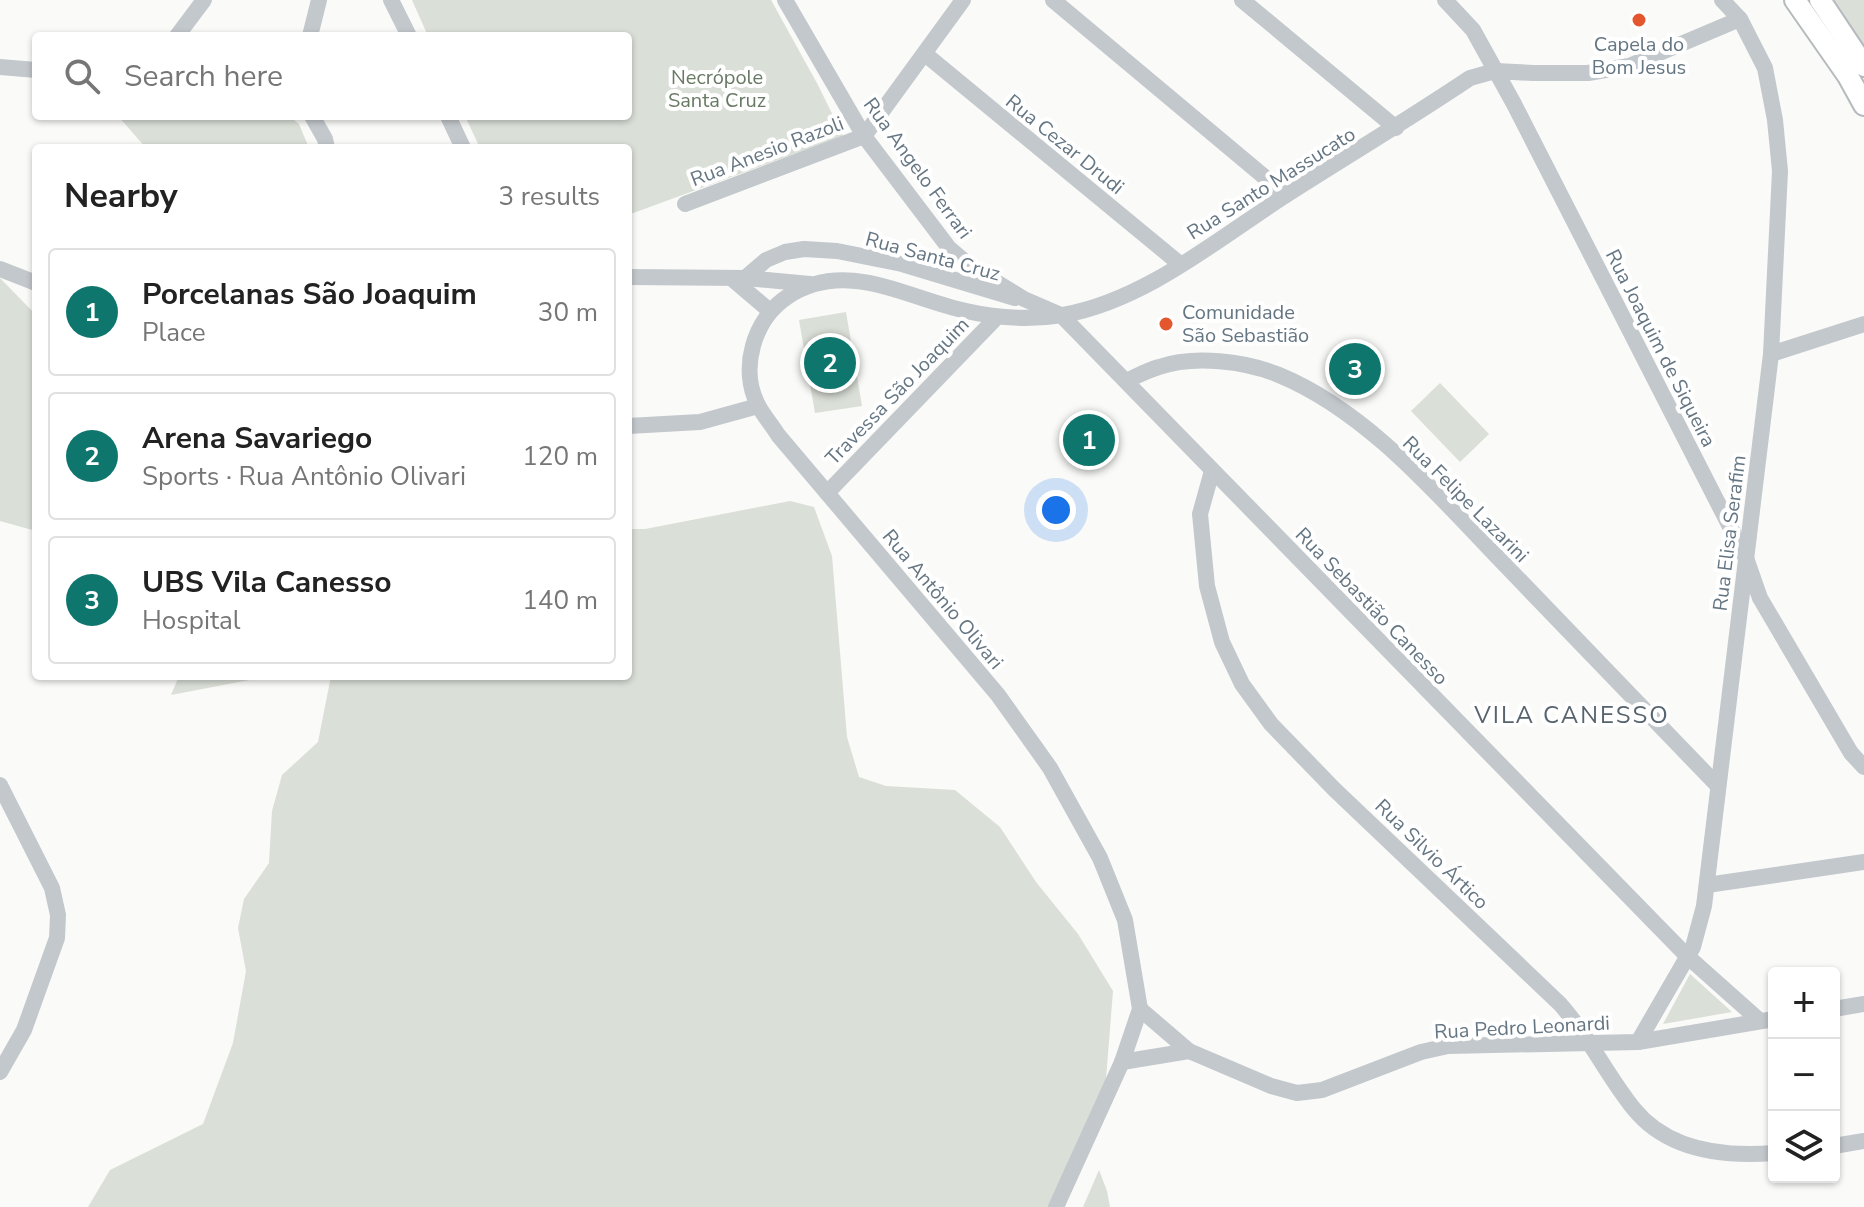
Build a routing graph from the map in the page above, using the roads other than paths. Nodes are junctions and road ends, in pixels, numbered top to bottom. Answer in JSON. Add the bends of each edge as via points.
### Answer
{"nodes":[{"id":1,"x":204,"y":0,"type":"edge"},
{"id":2,"x":319,"y":0,"type":"edge"},
{"id":3,"x":391,"y":0,"type":"edge"},
{"id":4,"x":785,"y":0,"type":"edge"},
{"id":5,"x":963,"y":0,"type":"edge"},
{"id":6,"x":1053,"y":0,"type":"edge"},
{"id":7,"x":1242,"y":0,"type":"edge"},
{"id":8,"x":1445,"y":0,"type":"edge"},
{"id":9,"x":1722,"y":0,"type":"edge"},
{"id":10,"x":1795,"y":0,"type":"edge"},
{"id":11,"x":1820,"y":0,"type":"edge"},
{"id":12,"x":1740,"y":19,"type":"junction"},
{"id":13,"x":180,"y":32,"type":"edge"},
{"id":14,"x":311,"y":32,"type":"edge"},
{"id":15,"x":407,"y":32,"type":"edge"},
{"id":16,"x":925,"y":54,"type":"junction"},
{"id":17,"x":1864,"y":66,"type":"edge"},
{"id":18,"x":0,"y":67,"type":"edge"},
{"id":19,"x":32,"y":70,"type":"edge"},
{"id":20,"x":1495,"y":71,"type":"junction"},
{"id":21,"x":1864,"y":105,"type":"edge"},
{"id":22,"x":314,"y":120,"type":"edge"},
{"id":23,"x":450,"y":120,"type":"edge"},
{"id":24,"x":1396,"y":128,"type":"junction"},
{"id":25,"x":864,"y":136,"type":"junction"},
{"id":26,"x":326,"y":144,"type":"edge"},
{"id":27,"x":461,"y":144,"type":"edge"},
{"id":28,"x":1286,"y":195,"type":"junction"},
{"id":29,"x":685,"y":204,"type":"dead end"},
{"id":30,"x":1180,"y":264,"type":"junction"},
{"id":31,"x":0,"y":269,"type":"edge"},
{"id":32,"x":632,"y":277,"type":"edge"},
{"id":33,"x":738,"y":278,"type":"junction"},
{"id":34,"x":32,"y":281,"type":"edge"},
{"id":35,"x":811,"y":284,"type":"junction"},
{"id":36,"x":1024,"y":299,"type":"junction"},
{"id":37,"x":770,"y":311,"type":"junction"},
{"id":38,"x":1061,"y":315,"type":"junction"},
{"id":39,"x":997,"y":317,"type":"junction"},
{"id":40,"x":1864,"y":324,"type":"edge"},
{"id":41,"x":1771,"y":354,"type":"junction"},
{"id":42,"x":1126,"y":381,"type":"junction"},
{"id":43,"x":758,"y":406,"type":"junction"},
{"id":44,"x":632,"y":426,"type":"edge"},
{"id":45,"x":1212,"y":471,"type":"junction"},
{"id":46,"x":827,"y":493,"type":"junction"},
{"id":47,"x":1746,"y":558,"type":"junction"},
{"id":48,"x":1864,"y":767,"type":"edge"},
{"id":49,"x":0,"y":785,"type":"edge"},
{"id":50,"x":1718,"y":786,"type":"junction"},
{"id":51,"x":1864,"y":862,"type":"edge"},
{"id":52,"x":1707,"y":885,"type":"junction"},
{"id":53,"x":1687,"y":956,"type":"junction"},
{"id":54,"x":1864,"y":1004,"type":"edge"},
{"id":55,"x":1840,"y":1008,"type":"edge"},
{"id":56,"x":1140,"y":1009,"type":"junction"},
{"id":57,"x":1767,"y":1020,"type":"edge"},
{"id":58,"x":1638,"y":1042,"type":"junction"},
{"id":59,"x":1589,"y":1044,"type":"junction"},
{"id":60,"x":1189,"y":1051,"type":"junction"},
{"id":61,"x":1122,"y":1062,"type":"junction"},
{"id":62,"x":0,"y":1072,"type":"edge"},
{"id":63,"x":1864,"y":1141,"type":"edge"},
{"id":64,"x":1840,"y":1145,"type":"edge"},
{"id":65,"x":1768,"y":1153,"type":"edge"},
{"id":66,"x":1056,"y":1207,"type":"edge"}],
"edges":[{"from":1,"to":13,"type":"street"},
{"from":2,"to":14,"type":"street"},
{"from":3,"to":15,"type":"street"},
{"from":4,"to":25,"type":"street","name":"Rua Angelo Ferrari"},
{"from":5,"to":16,"type":"street"},
{"from":6,"to":28,"type":"street"},
{"from":7,"to":24,"type":"street"},
{"from":8,"to":20,"type":"street","name":"Rua Joaquim de Siqueira","via":[[1473,30]]},
{"from":9,"to":12,"type":"street","name":"Rua Elisa Serafim"},
{"from":10,"to":21,"type":"main road"},
{"from":11,"to":17,"type":"main road"},
{"from":12,"to":20,"type":"street","via":[[1629,66],[1588,73]]},
{"from":12,"to":41,"type":"street","name":"Rua Elisa Serafim","via":[[1765,68],[1780,171]]},
{"from":16,"to":25,"type":"street"},
{"from":16,"to":30,"type":"street","name":"Rua Cezar Drudi"},
{"from":18,"to":19,"type":"street"},
{"from":20,"to":24,"type":"street","name":"Rua Santo Massucato","via":[[1470,78]]},
{"from":20,"to":47,"type":"street","name":"Rua Joaquim de Siqueira"},
{"from":22,"to":26,"type":"street"},
{"from":23,"to":27,"type":"street"},
{"from":24,"to":28,"type":"street","name":"Rua Santo Massucato"},
{"from":25,"to":29,"type":"street","name":"Rua Anesio Razoli"},
{"from":25,"to":36,"type":"street","name":"Rua Angelo Ferrari","via":[[949,248]]},
{"from":28,"to":30,"type":"street","name":"Rua Santo Massucato"},
{"from":30,"to":38,"type":"street","name":"Rua Santo Massucato","via":[[1125,296]]},
{"from":31,"to":34,"type":"street"},
{"from":32,"to":33,"type":"street"},
{"from":33,"to":35,"type":"street"},
{"from":33,"to":36,"type":"street","name":"Rua Santa Cruz","via":[[785,252],[826,250],[902,264]]},
{"from":33,"to":37,"type":"street"},
{"from":35,"to":37,"type":"street"},
{"from":35,"to":39,"type":"street","via":[[870,282]]},
{"from":36,"to":38,"type":"street","name":"Rua Angelo Ferrari"},
{"from":37,"to":43,"type":"street","name":"Rua Antônio Olivari","via":[[750,360]]},
{"from":38,"to":39,"type":"street"},
{"from":38,"to":42,"type":"street","name":"Rua Sebastião Canesso"},
{"from":39,"to":46,"type":"street","name":"Travessa São Joaquim"},
{"from":40,"to":41,"type":"street"},
{"from":41,"to":47,"type":"street","name":"Rua Elisa Serafim"},
{"from":42,"to":45,"type":"street","name":"Rua Sebastião Canesso"},
{"from":42,"to":50,"type":"street","name":"Rua Felipe Lazarini","via":[[1161,366],[1196,361],[1276,373],[1321,394],[1429,486]]},
{"from":43,"to":44,"type":"street","via":[[700,422]]},
{"from":43,"to":46,"type":"street","name":"Rua Antônio Olivari"},
{"from":45,"to":53,"type":"street","name":"Rua Sebastião Canesso"},
{"from":45,"to":59,"type":"street","name":"Rua Silvio Ártico","via":[[1200,514],[1207,586],[1222,642],[1242,684],[1271,724],[1560,1004]]},
{"from":46,"to":56,"type":"street","name":"Rua Antônio Olivari","via":[[998,695],[1050,768],[1100,858],[1125,920]]},
{"from":47,"to":48,"type":"street","name":"Rua Joaquim de Siqueira","via":[[1760,598]]},
{"from":47,"to":50,"type":"street","name":"Rua Elisa Serafim"},
{"from":49,"to":62,"type":"street","via":[[52,888],[58,915],[57,938],[24,1030]]},
{"from":50,"to":52,"type":"street","name":"Rua Elisa Serafim"},
{"from":51,"to":52,"type":"street"},
{"from":52,"to":53,"type":"street","name":"Rua Elisa Serafim"},
{"from":53,"to":57,"type":"street","name":"Rua Sebastião Canesso"},
{"from":53,"to":58,"type":"street","name":"Rua Elisa Serafim"},
{"from":54,"to":55,"type":"street"},
{"from":56,"to":60,"type":"street","name":"Rua Pedro Leonardi"},
{"from":56,"to":61,"type":"street","name":"Rua Antônio Olivari"},
{"from":57,"to":58,"type":"street","name":"Rua Pedro Leonardi"},
{"from":58,"to":59,"type":"street","name":"Rua Pedro Leonardi"},
{"from":59,"to":60,"type":"street","name":"Rua Pedro Leonardi","via":[[1448,1046],[1322,1090],[1297,1093]]},
{"from":59,"to":65,"type":"street","name":"Rua Silvio Ártico","via":[[1635,1111],[1665,1136],[1704,1151]]},
{"from":60,"to":61,"type":"street"},
{"from":61,"to":66,"type":"street","name":"Rua Antônio Olivari"},
{"from":63,"to":64,"type":"street"}]}
